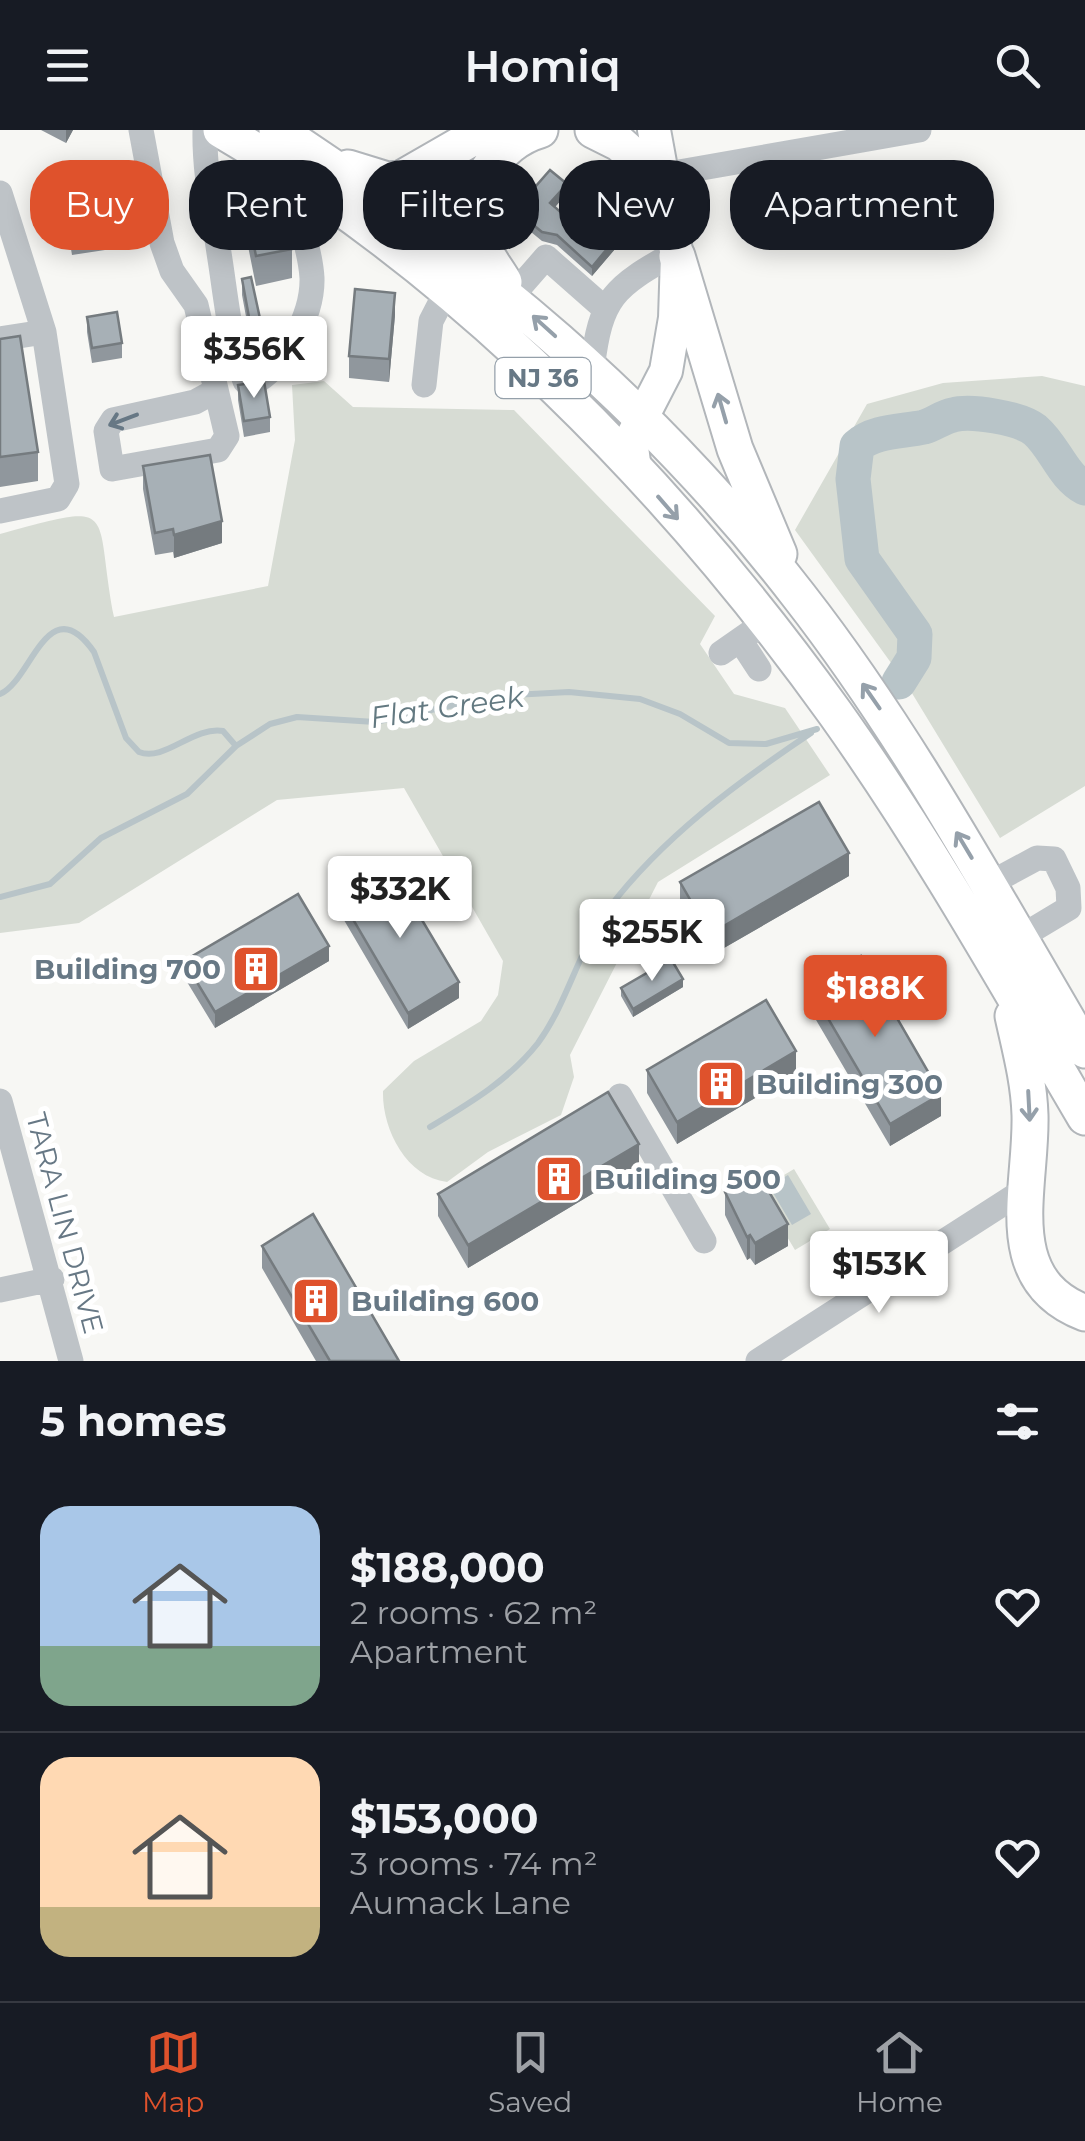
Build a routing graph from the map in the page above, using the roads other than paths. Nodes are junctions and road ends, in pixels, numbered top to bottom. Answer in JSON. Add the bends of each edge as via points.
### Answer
{"nodes":[{"id":1,"x":142,"y":130,"type":"edge"},
{"id":2,"x":205,"y":130,"type":"edge"},
{"id":3,"x":221,"y":130,"type":"edge"},
{"id":4,"x":278,"y":130,"type":"edge"},
{"id":5,"x":486,"y":130,"type":"edge"},
{"id":6,"x":540,"y":130,"type":"edge"},
{"id":7,"x":593,"y":130,"type":"edge"},
{"id":8,"x":654,"y":130,"type":"edge"},
{"id":9,"x":919,"y":130,"type":"edge"},
{"id":10,"x":204,"y":160,"type":"edge"},
{"id":11,"x":287,"y":160,"type":"edge"},
{"id":12,"x":305,"y":160,"type":"edge"},
{"id":13,"x":639,"y":160,"type":"edge"},
{"id":14,"x":660,"y":160,"type":"edge"},
{"id":15,"x":710,"y":170,"type":"edge"},
{"id":16,"x":343,"y":176,"type":"edge"},
{"id":17,"x":343,"y":190,"type":"edge"},
{"id":18,"x":0,"y":193,"type":"edge"},
{"id":19,"x":343,"y":198,"type":"edge"},
{"id":20,"x":218,"y":250,"type":"edge"},
{"id":21,"x":306,"y":250,"type":"edge"},
{"id":22,"x":676,"y":250,"type":"edge"},
{"id":23,"x":677,"y":254,"type":"junction"},
{"id":24,"x":446,"y":292,"type":"junction"},
{"id":25,"x":512,"y":296,"type":"junction"},
{"id":26,"x":605,"y":309,"type":"junction"},
{"id":27,"x":44,"y":332,"type":"junction"},
{"id":28,"x":0,"y":338,"type":"edge"},
{"id":29,"x":592,"y":369,"type":"junction"},
{"id":30,"x":424,"y":385,"type":"dead end"},
{"id":31,"x":215,"y":391,"type":"junction"},
{"id":32,"x":642,"y":416,"type":"junction"},
{"id":33,"x":635,"y":470,"type":"junction"},
{"id":34,"x":0,"y":511,"type":"edge"},
{"id":35,"x":799,"y":595,"type":"junction"},
{"id":36,"x":742,"y":638,"type":"junction"},
{"id":37,"x":758,"y":669,"type":"dead end"},
{"id":38,"x":988,"y":885,"type":"junction"},
{"id":39,"x":1019,"y":938,"type":"junction"},
{"id":40,"x":1002,"y":976,"type":"junction"},
{"id":41,"x":1085,"y":1050,"type":"edge"},
{"id":42,"x":620,"y":1096,"type":"dead end"},
{"id":43,"x":0,"y":1102,"type":"edge"},
{"id":44,"x":1085,"y":1117,"type":"edge"},
{"id":45,"x":1028,"y":1188,"type":"junction"},
{"id":46,"x":704,"y":1241,"type":"dead end"},
{"id":47,"x":1025,"y":1245,"type":"junction"},
{"id":48,"x":940,"y":1246,"type":"junction"},
{"id":49,"x":52,"y":1279,"type":"junction"},
{"id":50,"x":0,"y":1290,"type":"edge"},
{"id":51,"x":1085,"y":1313,"type":"edge"},
{"id":52,"x":71,"y":1361,"type":"edge"},
{"id":53,"x":758,"y":1361,"type":"edge"}],
"edges":[{"from":1,"to":31,"type":"street","via":[[162,243],[196,305]]},
{"from":2,"to":10,"type":"street"},
{"from":3,"to":11,"type":"highway","number":"NJ 36"},
{"from":4,"to":12,"type":"highway","number":"NJ 36"},
{"from":5,"to":16,"type":"highway","via":[[400,179]]},
{"from":6,"to":25,"type":"highway","via":[[498,155],[476,205],[478,238]]},
{"from":7,"to":13,"type":"highway"},
{"from":8,"to":14,"type":"main road"},
{"from":9,"to":15,"type":"street"},
{"from":17,"to":25,"type":"highway","number":"NJ 36"},
{"from":18,"to":27,"type":"street"},
{"from":19,"to":24,"type":"highway","number":"NJ 36"},
{"from":20,"to":21,"type":"street","via":[[234,343],[245,381],[252,384],[277,364],[302,319],[312,280]]},
{"from":22,"to":23,"type":"main road"},
{"from":23,"to":26,"type":"street","via":[[630,278]]},
{"from":23,"to":32,"type":"main road","via":[[666,371]]},
{"from":35,"to":23,"type":"highway","one_way":true,"via":[[740,465]]},
{"from":24,"to":30,"type":"street","via":[[431,321]]},
{"from":24,"to":33,"type":"highway","number":"NJ 36"},
{"from":25,"to":26,"type":"street","via":[[546,256]]},
{"from":29,"to":25,"type":"highway","number":"NJ 36","one_way":true},
{"from":26,"to":29,"type":"street","via":[[598,317]]},
{"from":27,"to":28,"type":"street"},
{"from":27,"to":34,"type":"street","via":[[67,484],[58,499]]},
{"from":29,"to":32,"type":"highway","number":"NJ 36"},
{"from":31,"to":31,"type":"street","one_way":true,"via":[[195,402],[113,420],[106,431],[112,469],[218,450],[227,436]]},
{"from":32,"to":33,"type":"main road","via":[[632,440]]},
{"from":32,"to":35,"type":"highway","number":"NJ 36"},
{"from":33,"to":36,"type":"highway","number":"NJ 36","one_way":true},
{"from":38,"to":35,"type":"highway","number":"NJ 36","one_way":true,"via":[[895,732]]},
{"from":36,"to":37,"type":"street"},
{"from":36,"to":40,"type":"highway","number":"NJ 36","via":[[812,682]]},
{"from":38,"to":39,"type":"highway","number":"NJ 36"},
{"from":38,"to":39,"type":"street","via":[[1037,858],[1054,859],[1069,908]]},
{"from":39,"to":41,"type":"highway","number":"NJ 36"},
{"from":40,"to":44,"type":"highway","number":"NJ 36"},
{"from":40,"to":45,"type":"highway","one_way":true,"via":[[1028,1092]]},
{"from":42,"to":46,"type":"street"},
{"from":43,"to":49,"type":"street","name":"TARA LIN DRIVE"},
{"from":45,"to":47,"type":"highway"},
{"from":45,"to":48,"type":"street"},
{"from":47,"to":48,"type":"street","via":[[986,1229]]},
{"from":47,"to":51,"type":"highway","via":[[1042,1284]]},
{"from":48,"to":53,"type":"street"},
{"from":49,"to":50,"type":"street"},
{"from":49,"to":52,"type":"street","name":"TARA LIN DRIVE"}]}
